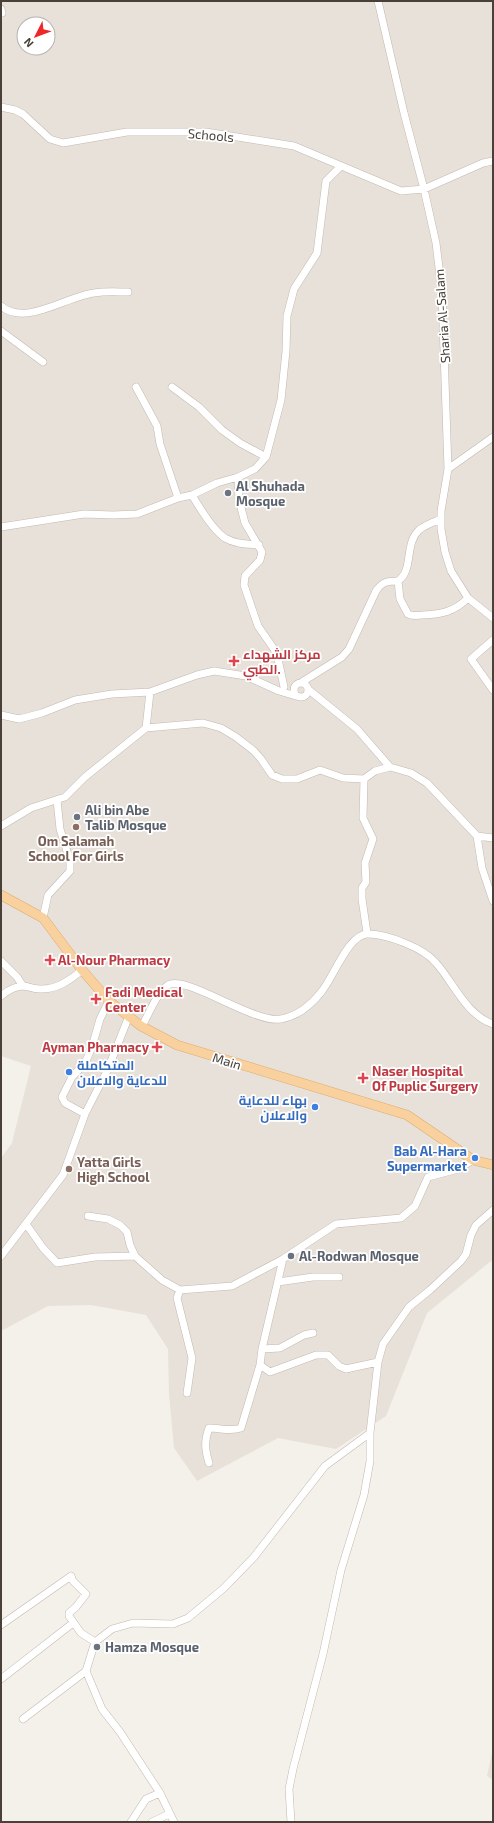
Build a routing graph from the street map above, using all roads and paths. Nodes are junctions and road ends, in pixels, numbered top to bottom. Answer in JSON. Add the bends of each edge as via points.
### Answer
{"nodes":[{"id":1,"x":378,"y":1,"type":"edge"},
{"id":2,"x":1,"y":107,"type":"edge"},
{"id":3,"x":493,"y":161,"type":"edge"},
{"id":4,"x":341,"y":166,"type":"junction"},
{"id":5,"x":424,"y":189,"type":"junction"},
{"id":6,"x":128,"y":292,"type":"dead end"},
{"id":7,"x":1,"y":306,"type":"edge"},
{"id":8,"x":1,"y":331,"type":"edge"},
{"id":9,"x":43,"y":362,"type":"dead end"},
{"id":10,"x":136,"y":387,"type":"dead end"},
{"id":11,"x":172,"y":387,"type":"dead end"},
{"id":12,"x":493,"y":437,"type":"edge"},
{"id":13,"x":266,"y":457,"type":"junction"},
{"id":14,"x":448,"y":469,"type":"junction"},
{"id":15,"x":238,"y":477,"type":"junction"},
{"id":16,"x":192,"y":495,"type":"junction"},
{"id":17,"x":178,"y":498,"type":"junction"},
{"id":18,"x":441,"y":519,"type":"junction"},
{"id":19,"x":1,"y":527,"type":"edge"},
{"id":20,"x":259,"y":545,"type":"junction"},
{"id":21,"x":398,"y":581,"type":"junction"},
{"id":22,"x":468,"y":598,"type":"junction"},
{"id":23,"x":493,"y":618,"type":"edge"},
{"id":24,"x":493,"y":640,"type":"edge"},
{"id":25,"x":261,"y":682,"type":"junction"},
{"id":26,"x":284,"y":687,"type":"junction"},
{"id":27,"x":294,"y":688,"type":"junction"},
{"id":28,"x":306,"y":689,"type":"junction"},
{"id":29,"x":493,"y":690,"type":"edge"},
{"id":30,"x":150,"y":692,"type":"junction"},
{"id":31,"x":296,"y":696,"type":"junction"},
{"id":32,"x":1,"y":715,"type":"edge"},
{"id":33,"x":146,"y":728,"type":"junction"},
{"id":34,"x":390,"y":766,"type":"junction"},
{"id":35,"x":364,"y":779,"type":"junction"},
{"id":36,"x":57,"y":800,"type":"junction"},
{"id":37,"x":1,"y":826,"type":"edge"},
{"id":38,"x":477,"y":836,"type":"junction"},
{"id":39,"x":493,"y":838,"type":"edge"},
{"id":40,"x":1,"y":895,"type":"edge"},
{"id":41,"x":493,"y":901,"type":"edge"},
{"id":42,"x":43,"y":918,"type":"junction"},
{"id":43,"x":367,"y":933,"type":"junction"},
{"id":44,"x":1,"y":961,"type":"edge"},
{"id":45,"x":82,"y":970,"type":"junction"},
{"id":46,"x":23,"y":986,"type":"junction"},
{"id":47,"x":1,"y":996,"type":"edge"},
{"id":48,"x":109,"y":1001,"type":"junction"},
{"id":49,"x":129,"y":1016,"type":"junction"},
{"id":50,"x":493,"y":1024,"type":"edge"},
{"id":51,"x":142,"y":1026,"type":"junction"},
{"id":52,"x":85,"y":1114,"type":"junction"},
{"id":53,"x":473,"y":1160,"type":"junction"},
{"id":54,"x":493,"y":1165,"type":"edge"},
{"id":55,"x":493,"y":1210,"type":"edge"},
{"id":56,"x":88,"y":1216,"type":"dead end"},
{"id":57,"x":26,"y":1224,"type":"junction"},
{"id":58,"x":1,"y":1256,"type":"edge"},
{"id":59,"x":135,"y":1256,"type":"junction"},
{"id":60,"x":283,"y":1259,"type":"junction"},
{"id":61,"x":339,"y":1277,"type":"dead end"},
{"id":62,"x":278,"y":1282,"type":"junction"},
{"id":63,"x":180,"y":1290,"type":"junction"},
{"id":64,"x":313,"y":1333,"type":"dead end"},
{"id":65,"x":262,"y":1349,"type":"junction"},
{"id":66,"x":378,"y":1362,"type":"junction"},
{"id":67,"x":260,"y":1365,"type":"junction"},
{"id":68,"x":187,"y":1393,"type":"dead end"},
{"id":69,"x":370,"y":1433,"type":"junction"},
{"id":70,"x":209,"y":1463,"type":"dead end"},
{"id":71,"x":73,"y":1623,"type":"junction"},
{"id":72,"x":1,"y":1624,"type":"edge"},
{"id":73,"x":95,"y":1642,"type":"junction"},
{"id":74,"x":86,"y":1671,"type":"junction"},
{"id":75,"x":1,"y":1679,"type":"edge"},
{"id":76,"x":23,"y":1719,"type":"dead end"},
{"id":77,"x":160,"y":1793,"type":"junction"},
{"id":78,"x":169,"y":1814,"type":"junction"},
{"id":79,"x":131,"y":1822,"type":"edge"},
{"id":80,"x":152,"y":1822,"type":"edge"},
{"id":81,"x":174,"y":1822,"type":"edge"},
{"id":82,"x":291,"y":1822,"type":"edge"}],
"edges":[{"from":1,"to":5,"type":"street","name":"Sharia Al-Salam"},
{"from":2,"to":4,"type":"street","name":"Schools","via":[[15,110],[31,120],[50,139],[63,143],[127,132],[206,132],[294,146]]},
{"from":3,"to":5,"type":"street","name":"Schools","via":[[482,163]]},
{"from":4,"to":5,"type":"street","name":"Schools","via":[[401,191]]},
{"from":4,"to":13,"type":"street","via":[[326,181],[317,253],[294,289],[287,316],[282,400]]},
{"from":5,"to":14,"type":"street","name":"Sharia Al-Salam","via":[[436,243],[442,292]]},
{"from":6,"to":7,"type":"street","via":[[94,293],[23,314],[10,312]]},
{"from":8,"to":9,"type":"street"},
{"from":10,"to":17,"type":"street","via":[[157,426],[160,444]]},
{"from":11,"to":13,"type":"street","via":[[199,407],[222,430]]},
{"from":12,"to":14,"type":"street"},
{"from":13,"to":15,"type":"street","via":[[255,470]]},
{"from":14,"to":18,"type":"street","name":"Sharia Al-Salam"},
{"from":15,"to":16,"type":"street","via":[[217,483]]},
{"from":15,"to":20,"type":"street","via":[[239,500],[245,523]]},
{"from":16,"to":17,"type":"street"},
{"from":16,"to":20,"type":"street","via":[[224,538]]},
{"from":17,"to":19,"type":"street","via":[[137,514],[84,514]]},
{"from":18,"to":21,"type":"street","via":[[426,525],[413,538],[406,573]]},
{"from":18,"to":22,"type":"street","name":"Sharia Al-Salam","via":[[450,571]]},
{"from":20,"to":26,"type":"street","via":[[262,552],[260,560],[245,576],[244,585],[258,626],[278,659]]},
{"from":21,"to":22,"type":"street","via":[[400,599],[408,614],[413,616],[444,614]]},
{"from":21,"to":28,"type":"street","via":[[386,581],[381,584],[349,649],[342,657],[315,675]]},
{"from":22,"to":23,"type":"street","name":"Sharia Al-Salam"},
{"from":24,"to":29,"type":"street","via":[[471,659]]},
{"from":25,"to":26,"type":"street"},
{"from":25,"to":30,"type":"street","via":[[246,676],[214,671]]},
{"from":25,"to":31,"type":"street"},
{"from":26,"to":27,"type":"street"},
{"from":27,"to":28,"type":"street","via":[[297,684]]},
{"from":27,"to":31,"type":"street"},
{"from":28,"to":31,"type":"street"},
{"from":28,"to":34,"type":"street","via":[[357,729]]},
{"from":30,"to":32,"type":"street","via":[[112,694],[75,700],[19,719]]},
{"from":30,"to":33,"type":"street"},
{"from":33,"to":35,"type":"street","via":[[203,723],[221,728],[254,751],[272,775],[282,779],[297,779],[320,770],[343,778]]},
{"from":33,"to":36,"type":"street","via":[[84,777],[69,794]]},
{"from":34,"to":35,"type":"street","via":[[374,771]]},
{"from":34,"to":38,"type":"street","via":[[411,773],[427,783]]},
{"from":35,"to":43,"type":"street","via":[[363,818],[373,840],[365,863],[366,882],[362,888]]},
{"from":36,"to":37,"type":"street","via":[[31,808]]},
{"from":36,"to":42,"type":"street","via":[[60,829],[70,861],[70,871],[48,895]]},
{"from":38,"to":39,"type":"street"},
{"from":38,"to":41,"type":"street","via":[[482,868]]},
{"from":40,"to":42,"type":"main road","name":"Main"},
{"from":42,"to":45,"type":"main road","name":"Main"},
{"from":43,"to":50,"type":"street","via":[[416,948],[435,962],[470,1008],[485,1021]]},
{"from":43,"to":51,"type":"street","via":[[357,937],[323,990],[310,1005],[295,1015],[267,1020],[192,988],[172,983],[162,992]]},
{"from":44,"to":46,"type":"street"},
{"from":45,"to":46,"type":"street","via":[[56,987],[40,989]]},
{"from":45,"to":48,"type":"main road","name":"Main"},
{"from":46,"to":47,"type":"street","via":[[9,990]]},
{"from":48,"to":49,"type":"main road","name":"Main"},
{"from":48,"to":52,"type":"street","via":[[87,1058],[72,1077],[62,1097],[65,1104]]},
{"from":49,"to":51,"type":"main road","name":"Main"},
{"from":49,"to":52,"type":"street","via":[[108,1069]]},
{"from":51,"to":53,"type":"main road","name":"Main","via":[[177,1045],[407,1115]]},
{"from":52,"to":57,"type":"street","via":[[63,1175]]},
{"from":53,"to":54,"type":"main road","name":"Main"},
{"from":53,"to":60,"type":"street","via":[[458,1169],[428,1177],[415,1206],[401,1218],[336,1224]]},
{"from":55,"to":66,"type":"street","via":[[476,1225],[466,1254],[456,1267],[409,1307],[396,1324],[383,1344]]},
{"from":56,"to":59,"type":"street","via":[[108,1219],[120,1225],[127,1232]]},
{"from":57,"to":58,"type":"street"},
{"from":57,"to":59,"type":"street","via":[[57,1263],[95,1257]]},
{"from":59,"to":63,"type":"street","via":[[162,1280]]},
{"from":60,"to":62,"type":"street"},
{"from":60,"to":63,"type":"street","via":[[232,1286]]},
{"from":61,"to":62,"type":"street","via":[[313,1277]]},
{"from":62,"to":65,"type":"street"},
{"from":63,"to":68,"type":"street","via":[[177,1298],[192,1358]]},
{"from":64,"to":65,"type":"street","via":[[280,1348]]},
{"from":65,"to":67,"type":"street"},
{"from":66,"to":67,"type":"street","via":[[346,1369],[328,1356],[316,1355],[270,1372]]},
{"from":66,"to":69,"type":"street"},
{"from":67,"to":70,"type":"street","via":[[241,1428],[232,1431],[209,1428],[205,1449]]},
{"from":69,"to":73,"type":"street","via":[[325,1466],[254,1557],[224,1588],[188,1618],[173,1624],[133,1623],[112,1629]]},
{"from":69,"to":82,"type":"street","via":[[370,1461],[364,1495],[340,1570],[323,1654],[293,1770],[289,1790]]},
{"from":71,"to":72,"type":"street","via":[[69,1613],[86,1593],[71,1576]]},
{"from":71,"to":73,"type":"street","via":[[84,1636]]},
{"from":71,"to":75,"type":"street"},
{"from":73,"to":74,"type":"street"},
{"from":74,"to":76,"type":"street"},
{"from":74,"to":77,"type":"street","via":[[102,1709]]},
{"from":77,"to":78,"type":"street"},
{"from":77,"to":79,"type":"street","via":[[146,1799]]},
{"from":78,"to":80,"type":"street"},
{"from":78,"to":81,"type":"street"}]}
